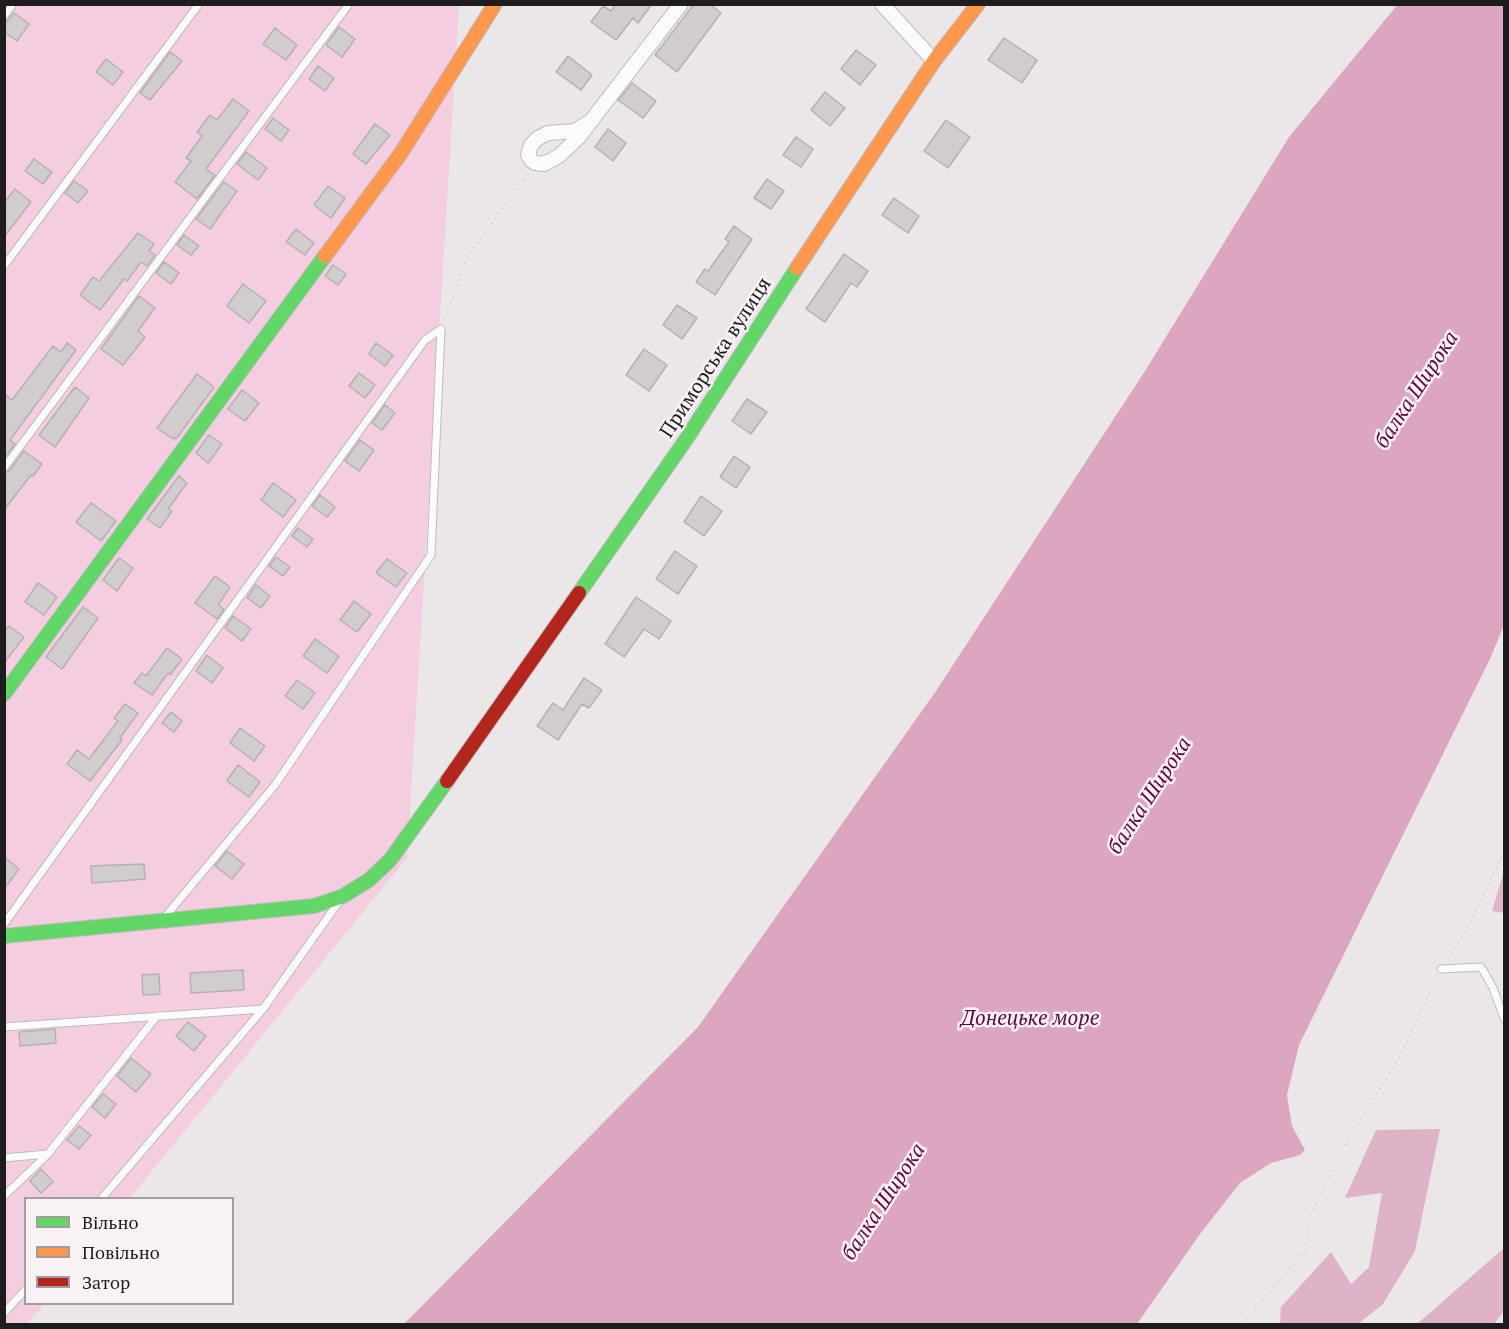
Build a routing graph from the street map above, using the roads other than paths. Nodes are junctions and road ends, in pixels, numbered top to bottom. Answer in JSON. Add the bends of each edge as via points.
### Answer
{"nodes":[{"id":1,"x":13,"y":4,"type":"edge"},
{"id":2,"x":199,"y":4,"type":"edge"},
{"id":3,"x":349,"y":4,"type":"edge"},
{"id":4,"x":495,"y":4,"type":"edge"},
{"id":5,"x":681,"y":4,"type":"edge"},
{"id":6,"x":882,"y":4,"type":"edge"},
{"id":7,"x":978,"y":4,"type":"edge"},
{"id":8,"x":4,"y":16,"type":"edge"},
{"id":9,"x":933,"y":61,"type":"junction"},
{"id":10,"x":591,"y":121,"type":"junction"},
{"id":11,"x":4,"y":266,"type":"edge"},
{"id":12,"x":4,"y":468,"type":"edge"},
{"id":13,"x":4,"y":694,"type":"edge"},
{"id":14,"x":343,"y":896,"type":"junction"},
{"id":15,"x":162,"y":921,"type":"junction"},
{"id":16,"x":4,"y":924,"type":"edge"},
{"id":17,"x":4,"y":936,"type":"edge"},
{"id":18,"x":1441,"y":969,"type":"road end"},
{"id":19,"x":263,"y":1009,"type":"junction"},
{"id":20,"x":157,"y":1016,"type":"junction"},
{"id":21,"x":1504,"y":1018,"type":"edge"},
{"id":22,"x":4,"y":1027,"type":"edge"},
{"id":23,"x":48,"y":1154,"type":"junction"},
{"id":24,"x":4,"y":1158,"type":"edge"},
{"id":25,"x":4,"y":1196,"type":"edge"},
{"id":26,"x":103,"y":1197,"type":"edge"},
{"id":27,"x":24,"y":1291,"type":"edge"},
{"id":28,"x":4,"y":1313,"type":"edge"}],
"edges":[{"from":1,"to":8,"type":"lane"},
{"from":2,"to":11,"type":"lane"},
{"from":3,"to":12,"type":"lane"},
{"from":4,"to":13,"type":"street","via":[[401,153]]},
{"from":5,"to":10,"type":"street"},
{"from":6,"to":9,"type":"street"},
{"from":7,"to":9,"type":"street","name":"Приморська вулиця"},
{"from":9,"to":14,"type":"street","name":"Приморська вулиця","via":[[685,441],[483,731],[390,860],[369,880]]},
{"from":10,"to":10,"type":"street","via":[[559,156],[544,164],[535,163],[528,155],[537,138],[575,131]]},
{"from":14,"to":15,"type":"street","name":"Приморська вулиця","via":[[314,906]]},
{"from":14,"to":19,"type":"lane"},
{"from":15,"to":16,"type":"lane","via":[[275,785],[430,555],[441,329],[425,340]]},
{"from":15,"to":17,"type":"street","name":"Приморська вулиця"},
{"from":18,"to":21,"type":"lane","via":[[1481,967]]},
{"from":19,"to":20,"type":"lane"},
{"from":19,"to":26,"type":"lane"},
{"from":20,"to":22,"type":"lane"},
{"from":20,"to":23,"type":"lane"},
{"from":23,"to":24,"type":"lane"},
{"from":23,"to":25,"type":"lane"},
{"from":27,"to":28,"type":"lane"}]}
